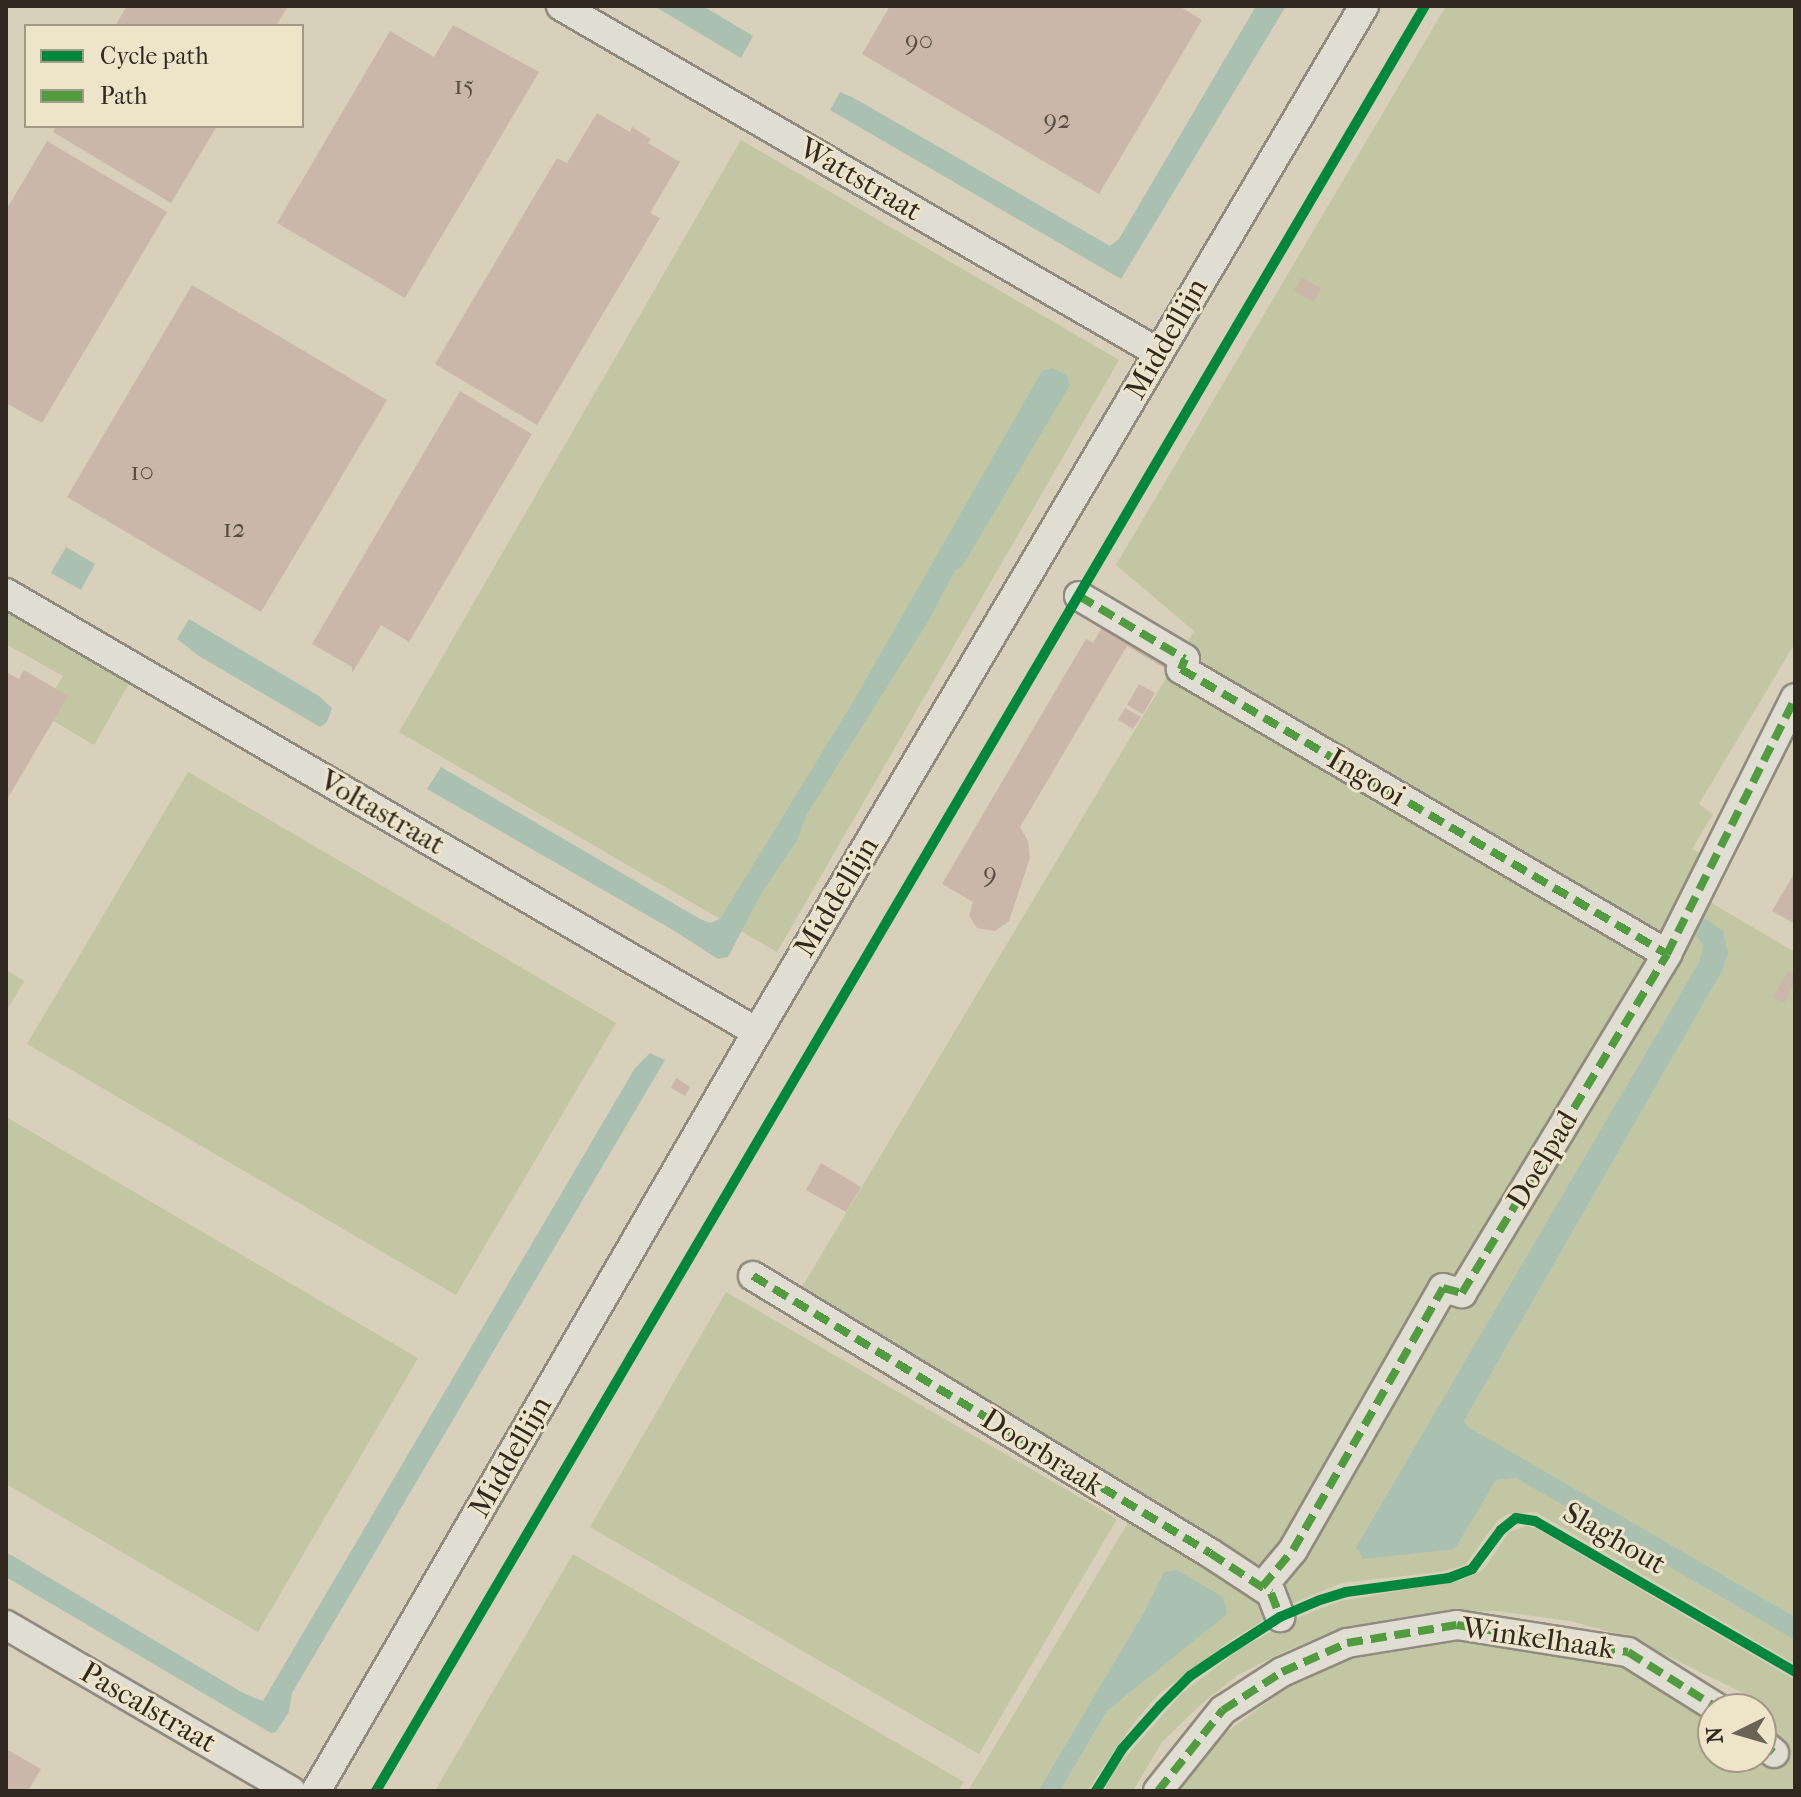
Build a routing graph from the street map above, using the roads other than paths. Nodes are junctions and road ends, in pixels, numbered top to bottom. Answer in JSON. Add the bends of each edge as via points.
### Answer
{"nodes":[{"id":1,"x":561,"y":6,"type":"edge"},
{"id":2,"x":1364,"y":6,"type":"edge"},
{"id":3,"x":1159,"y":353,"type":"junction"},
{"id":4,"x":6,"y":593,"type":"edge"},
{"id":5,"x":1079,"y":596,"type":"dead end"},
{"id":6,"x":1795,"y":698,"type":"edge"},
{"id":7,"x":1667,"y":954,"type":"junction"},
{"id":8,"x":757,"y":1032,"type":"junction"},
{"id":9,"x":753,"y":1276,"type":"dead end"},
{"id":10,"x":1262,"y":1587,"type":"junction"},
{"id":11,"x":1280,"y":1617,"type":"dead end"},
{"id":12,"x":6,"y":1625,"type":"edge"},
{"id":13,"x":1697,"y":1695,"type":"edge"},
{"id":14,"x":291,"y":1791,"type":"edge"},
{"id":15,"x":316,"y":1791,"type":"edge"},
{"id":16,"x":1158,"y":1791,"type":"edge"}],
"edges":[{"from":1,"to":3,"type":"street","name":"Wattstraat"},
{"from":2,"to":3,"type":"street","name":"Middellijn"},
{"from":3,"to":8,"type":"street","name":"Middellijn"},
{"from":4,"to":8,"type":"street","name":"Voltastraat"},
{"from":5,"to":7,"type":"street","name":"Ingooi","via":[[1185,659],[1181,669]]},
{"from":6,"to":7,"type":"street","name":"Doelpad"},
{"from":7,"to":10,"type":"street","name":"Doelpad","via":[[1462,1293],[1443,1288],[1293,1550]]},
{"from":8,"to":15,"type":"street","name":"Middellijn"},
{"from":9,"to":10,"type":"street","name":"Doorbraak"},
{"from":10,"to":11,"type":"street","name":"Doorbraak","via":[[1271,1593]]},
{"from":12,"to":14,"type":"street","name":"Pascalstraat"},
{"from":13,"to":16,"type":"street","name":"Winkelhaak","via":[[1628,1652],[1457,1625],[1347,1643],[1282,1672],[1223,1710]]}]}
